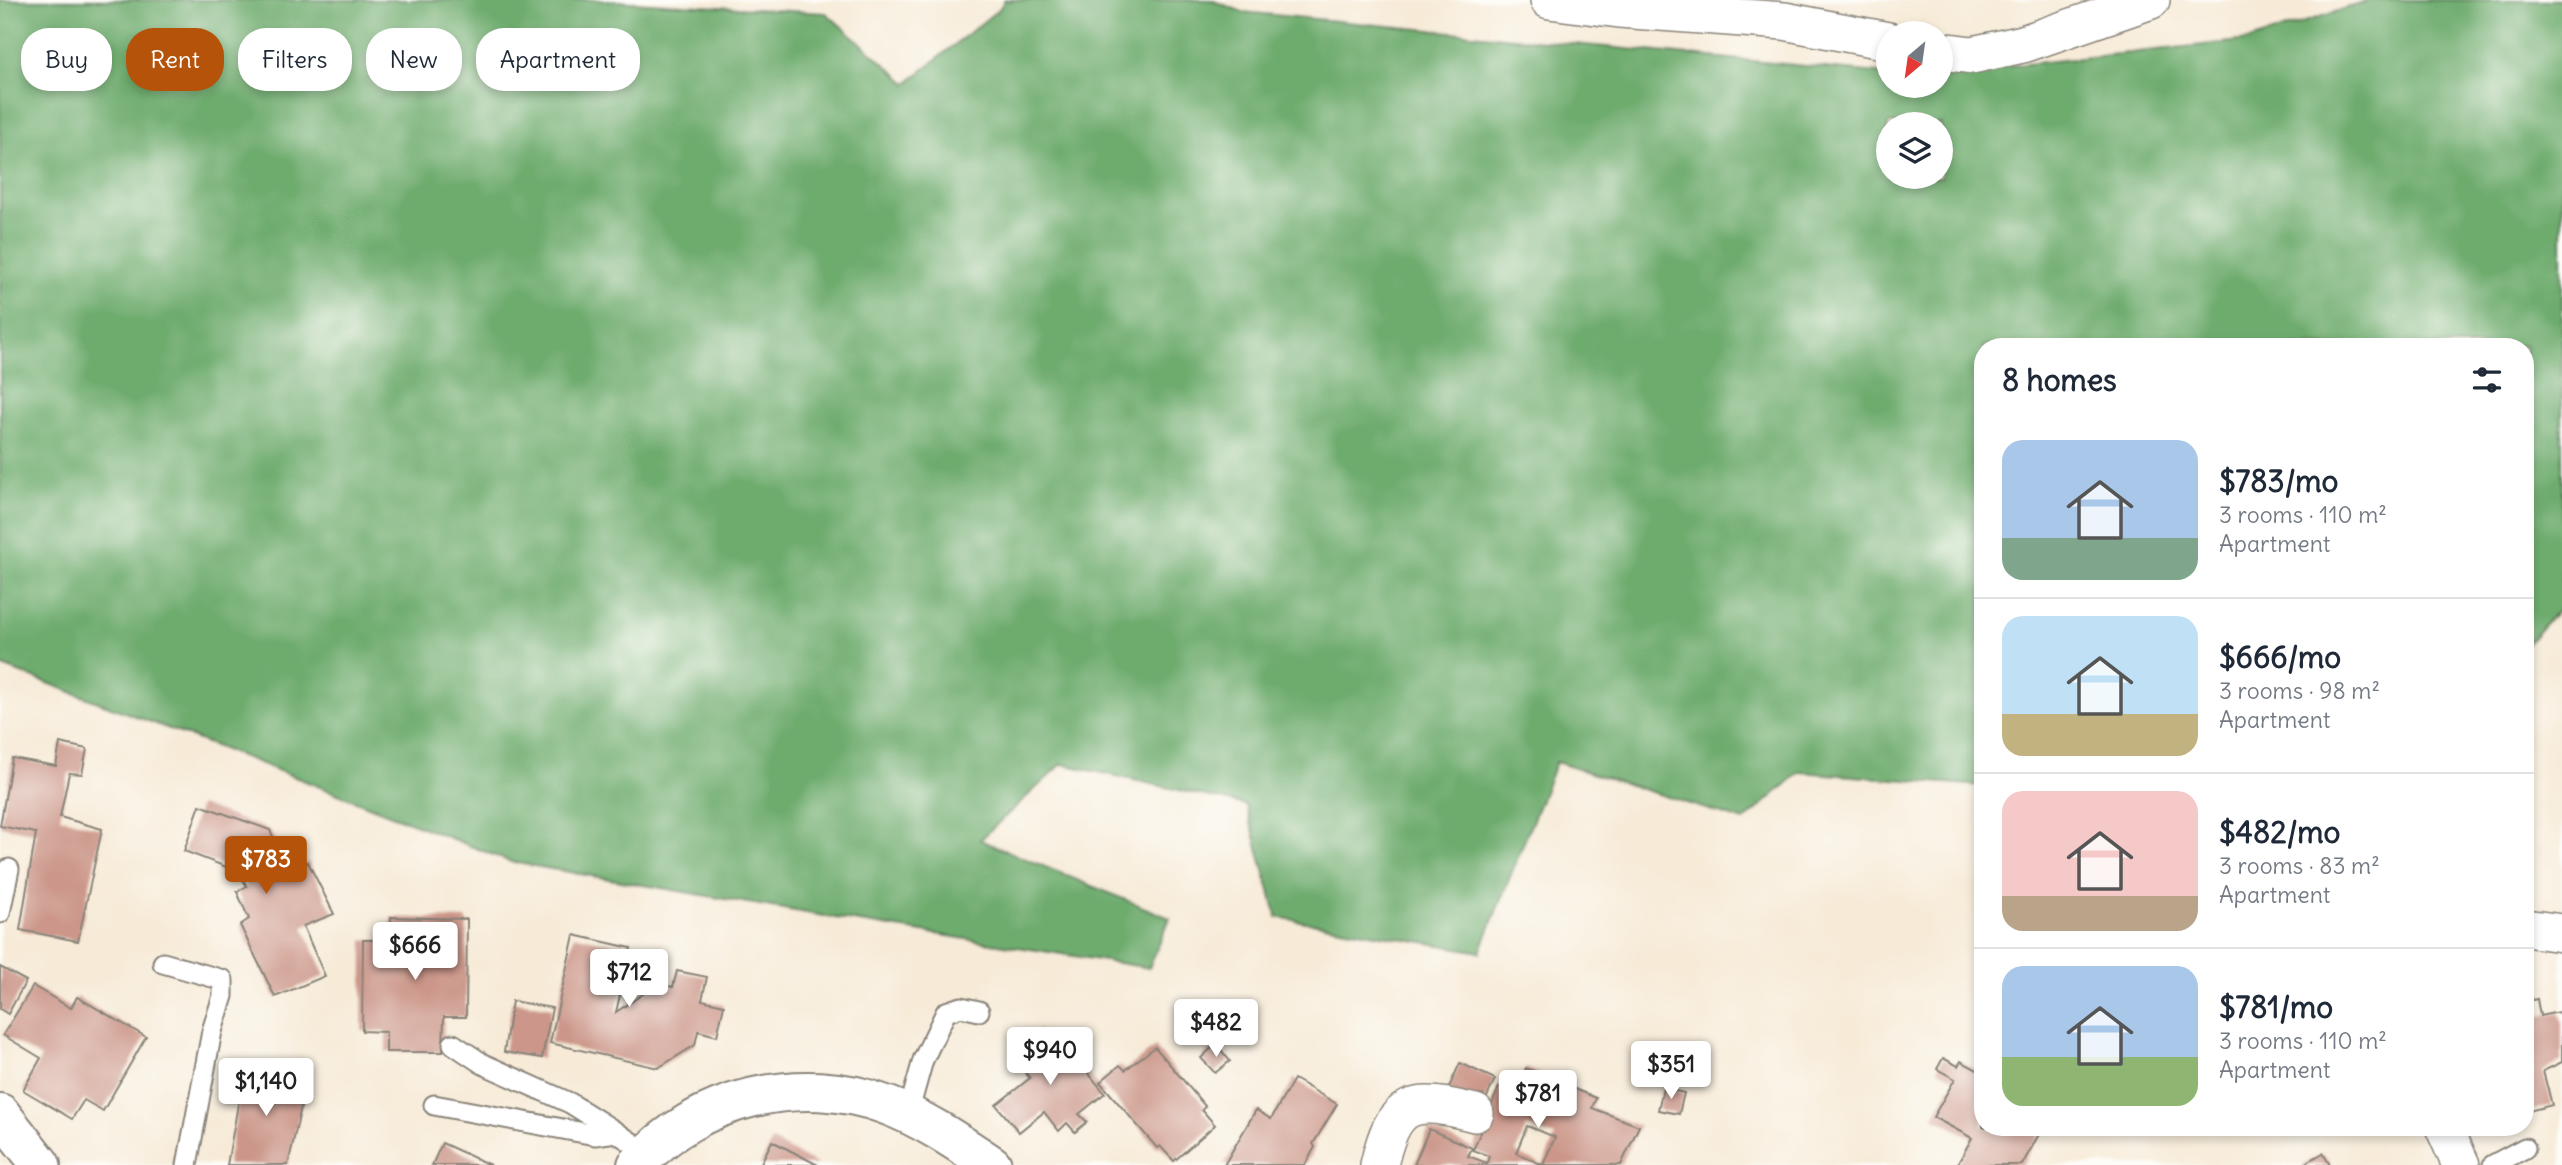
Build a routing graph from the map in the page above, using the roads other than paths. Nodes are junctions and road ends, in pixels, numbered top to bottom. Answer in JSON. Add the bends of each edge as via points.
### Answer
{"nodes":[{"id":1,"x":1549,"y":0,"type":"edge"},
{"id":2,"x":2151,"y":0,"type":"edge"},
{"id":3,"x":1745,"y":9,"type":"edge"},
{"id":4,"x":1876,"y":39,"type":"edge"},
{"id":5,"x":1953,"y":53,"type":"edge"},
{"id":6,"x":9,"y":869,"type":"dead end"},
{"id":7,"x":0,"y":913,"type":"edge"},
{"id":8,"x":2534,"y":929,"type":"edge"},
{"id":9,"x":2562,"y":933,"type":"edge"},
{"id":10,"x":163,"y":963,"type":"dead end"},
{"id":11,"x":979,"y":1011,"type":"dead end"},
{"id":12,"x":453,"y":1044,"type":"dead end"},
{"id":13,"x":434,"y":1105,"type":"dead end"},
{"id":14,"x":0,"y":1113,"type":"edge"},
{"id":15,"x":908,"y":1114,"type":"junction"},
{"id":16,"x":1475,"y":1114,"type":"dead end"},
{"id":17,"x":616,"y":1132,"type":"junction"},
{"id":18,"x":2448,"y":1136,"type":"edge"},
{"id":19,"x":2525,"y":1148,"type":"dead end"},
{"id":20,"x":642,"y":1159,"type":"edge"},
{"id":21,"x":41,"y":1165,"type":"edge"},
{"id":22,"x":187,"y":1165,"type":"edge"},
{"id":23,"x":992,"y":1165,"type":"edge"},
{"id":24,"x":1379,"y":1165,"type":"edge"},
{"id":25,"x":2461,"y":1165,"type":"edge"},
{"id":26,"x":2493,"y":1165,"type":"edge"}],
"edges":[{"from":1,"to":3,"type":"street","via":[[1619,9]]},
{"from":2,"to":5,"type":"street","via":[[2023,44],[1972,55]]},
{"from":3,"to":4,"type":"street","via":[[1784,22]]},
{"from":6,"to":7,"type":"lane"},
{"from":8,"to":9,"type":"street"},
{"from":10,"to":22,"type":"lane","via":[[223,980]]},
{"from":11,"to":15,"type":"lane","via":[[961,1007],[946,1012],[923,1060]]},
{"from":12,"to":17,"type":"lane","via":[[483,1065],[570,1103]]},
{"from":13,"to":17,"type":"lane","via":[[594,1135]]},
{"from":14,"to":21,"type":"main road"},
{"from":15,"to":20,"type":"main road","via":[[846,1094],[814,1091],[751,1097],[699,1117]]},
{"from":15,"to":23,"type":"main road"},
{"from":16,"to":24,"type":"street","via":[[1440,1104],[1412,1105],[1397,1117]]},
{"from":17,"to":20,"type":"lane"},
{"from":18,"to":25,"type":"street"},
{"from":19,"to":26,"type":"lane"}]}
